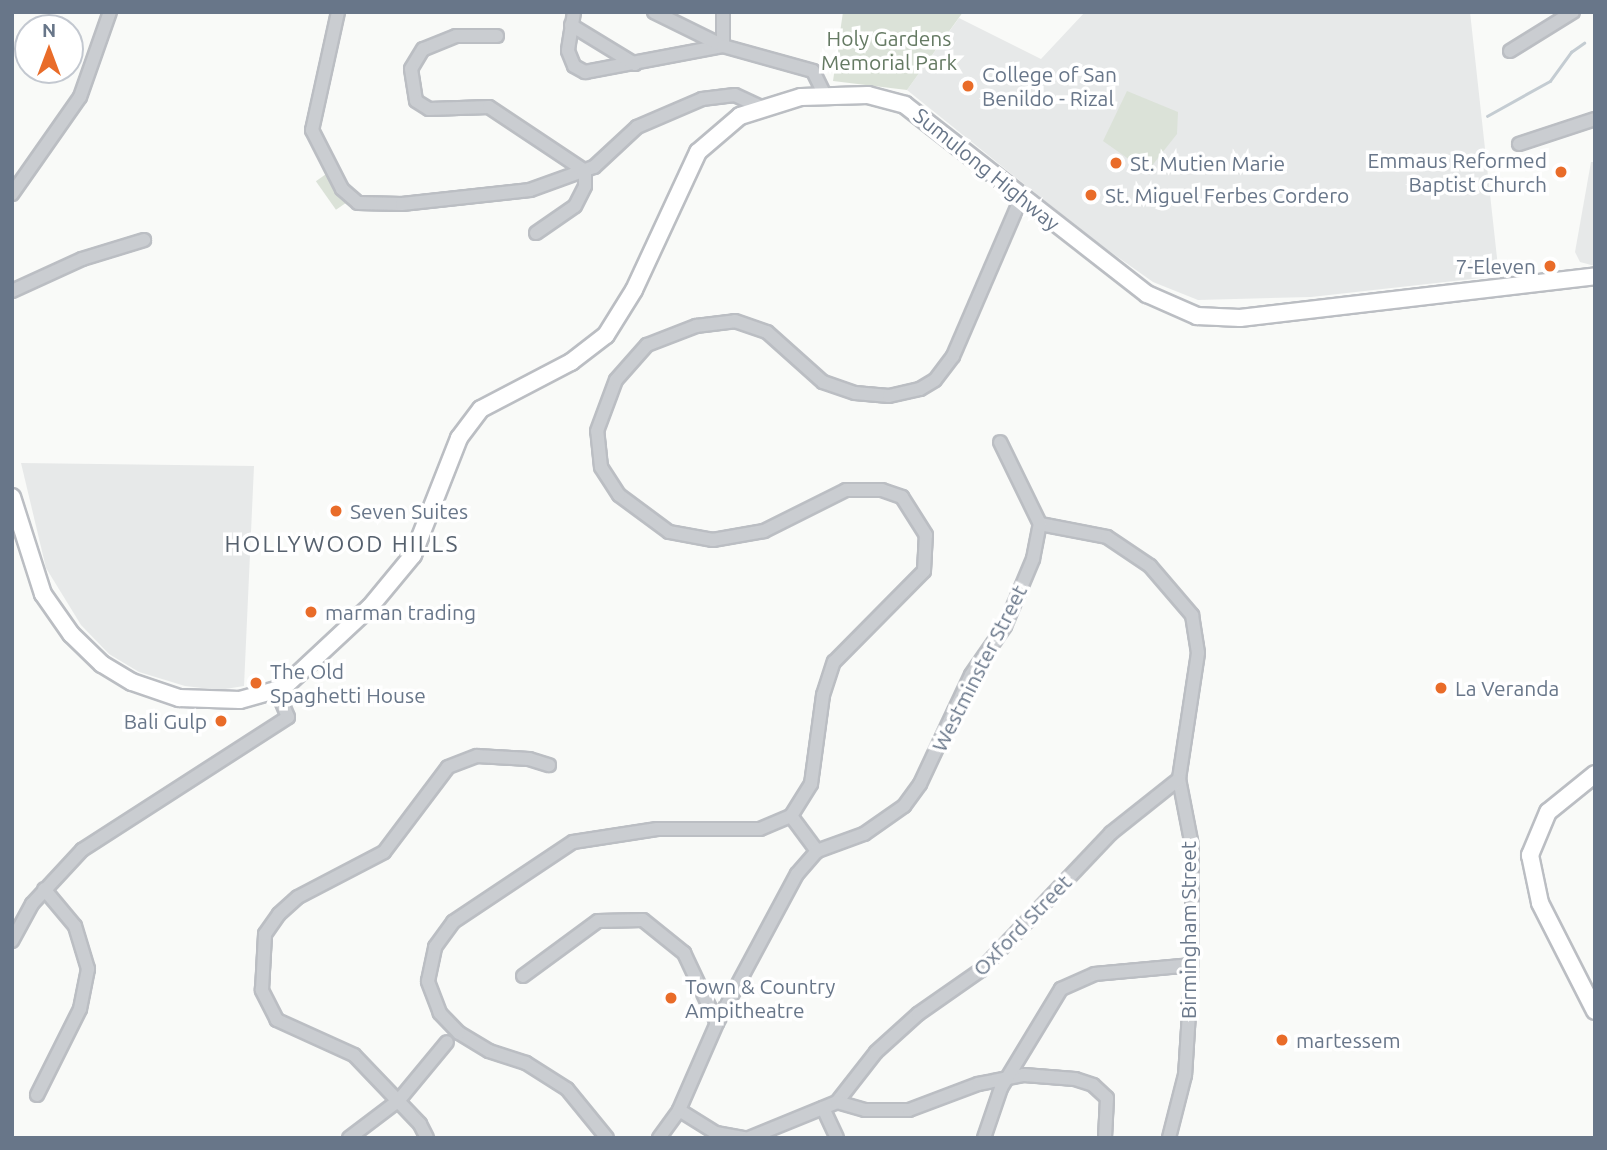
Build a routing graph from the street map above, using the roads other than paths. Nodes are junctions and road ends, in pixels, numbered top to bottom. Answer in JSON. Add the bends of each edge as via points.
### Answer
{"nodes":[{"id":1,"x":110,"y":12,"type":"edge"},
{"id":2,"x":338,"y":12,"type":"edge"},
{"id":3,"x":654,"y":12,"type":"edge"},
{"id":4,"x":723,"y":12,"type":"edge"},
{"id":5,"x":1573,"y":12,"type":"edge"},
{"id":6,"x":573,"y":18,"type":"edge"},
{"id":7,"x":497,"y":36,"type":"dead end"},
{"id":8,"x":723,"y":46,"type":"junction"},
{"id":9,"x":1510,"y":51,"type":"dead end"},
{"id":10,"x":635,"y":64,"type":"junction"},
{"id":11,"x":824,"y":94,"type":"junction"},
{"id":12,"x":761,"y":107,"type":"junction"},
{"id":13,"x":1595,"y":119,"type":"edge"},
{"id":14,"x":1519,"y":144,"type":"dead end"},
{"id":15,"x":585,"y":171,"type":"junction"},
{"id":16,"x":12,"y":194,"type":"edge"},
{"id":17,"x":1021,"y":198,"type":"junction"},
{"id":18,"x":536,"y":233,"type":"dead end"},
{"id":19,"x":144,"y":240,"type":"dead end"},
{"id":20,"x":1595,"y":276,"type":"edge"},
{"id":21,"x":12,"y":291,"type":"edge"},
{"id":22,"x":1000,"y":442,"type":"dead end"},
{"id":23,"x":12,"y":498,"type":"edge"},
{"id":24,"x":1040,"y":524,"type":"junction"},
{"id":25,"x":277,"y":691,"type":"junction"},
{"id":26,"x":549,"y":765,"type":"dead end"},
{"id":27,"x":1595,"y":774,"type":"edge"},
{"id":28,"x":1179,"y":779,"type":"junction"},
{"id":29,"x":792,"y":816,"type":"junction"},
{"id":30,"x":817,"y":851,"type":"junction"},
{"id":31,"x":44,"y":889,"type":"junction"},
{"id":32,"x":12,"y":942,"type":"edge"},
{"id":33,"x":1192,"y":965,"type":"junction"},
{"id":34,"x":523,"y":976,"type":"dead end"},
{"id":35,"x":1595,"y":1011,"type":"edge"},
{"id":36,"x":718,"y":1023,"type":"junction"},
{"id":37,"x":447,"y":1042,"type":"dead end"},
{"id":38,"x":1008,"y":1076,"type":"junction"},
{"id":39,"x":37,"y":1095,"type":"dead end"},
{"id":40,"x":398,"y":1100,"type":"junction"},
{"id":41,"x":837,"y":1102,"type":"junction"},
{"id":42,"x":823,"y":1108,"type":"junction"},
{"id":43,"x":679,"y":1110,"type":"junction"},
{"id":44,"x":349,"y":1138,"type":"edge"},
{"id":45,"x":427,"y":1138,"type":"edge"},
{"id":46,"x":607,"y":1138,"type":"edge"},
{"id":47,"x":659,"y":1138,"type":"edge"},
{"id":48,"x":747,"y":1138,"type":"edge"},
{"id":49,"x":837,"y":1138,"type":"edge"},
{"id":50,"x":984,"y":1138,"type":"edge"},
{"id":51,"x":1105,"y":1138,"type":"edge"},
{"id":52,"x":1169,"y":1138,"type":"edge"}],
"edges":[{"from":1,"to":16,"type":"street","via":[[80,97]]},
{"from":2,"to":15,"type":"street","via":[[312,130],[331,172],[351,200],[402,204],[503,195]]},
{"from":3,"to":8,"type":"street"},
{"from":4,"to":8,"type":"street"},
{"from":5,"to":9,"type":"street"},
{"from":6,"to":10,"type":"street"},
{"from":6,"to":10,"type":"street","via":[[568,51],[574,66],[585,72]]},
{"from":7,"to":15,"type":"street","via":[[456,36],[422,49],[411,69],[416,101],[429,108],[489,107]]},
{"from":8,"to":10,"type":"street"},
{"from":8,"to":11,"type":"street","via":[[813,71]]},
{"from":11,"to":12,"type":"main road","name":"Sumulong Highway"},
{"from":11,"to":17,"type":"main road","name":"Sumulong Highway","via":[[881,96],[905,105]]},
{"from":12,"to":15,"type":"street","via":[[735,95],[702,99],[637,127]]},
{"from":12,"to":25,"type":"main road","name":"Sumulong Highway","via":[[740,116],[698,152],[634,290],[607,335],[571,362],[481,409],[459,439],[413,555],[362,614]]},
{"from":13,"to":14,"type":"street"},
{"from":15,"to":18,"type":"street","via":[[585,186],[575,206]]},
{"from":17,"to":20,"type":"main road","name":"Sumulong Highway","via":[[1147,293],[1197,316],[1240,318]]},
{"from":17,"to":29,"type":"street","via":[[953,356],[935,380],[920,389],[889,396],[855,393],[823,382],[767,332],[735,321],[696,326],[646,345],[616,380],[602,413],[597,431],[601,467],[619,495],[669,532],[713,540],[764,531],[846,491],[883,490],[902,497],[918,516],[926,535],[924,571],[834,662],[823,695],[811,785]]},
{"from":19,"to":21,"type":"street","via":[[74,262]]},
{"from":22,"to":24,"type":"street"},
{"from":23,"to":25,"type":"main road","name":"Sumulong Highway","via":[[43,594],[71,634],[102,664],[132,682],[179,698],[240,700]]},
{"from":24,"to":28,"type":"street","name":"Birmingham Street","via":[[1107,537],[1150,566],[1192,615],[1198,653]]},
{"from":24,"to":30,"type":"street","name":"Westminster Street","via":[[1033,559],[1006,626],[971,675],[920,783],[904,806],[864,834]]},
{"from":25,"to":31,"type":"street","via":[[288,717],[82,850]]},
{"from":26,"to":40,"type":"street","via":[[477,756],[448,767],[430,785],[402,833],[384,852],[298,897],[265,934],[262,990],[277,1020],[354,1055]]},
{"from":27,"to":35,"type":"main road","via":[[1553,805],[1538,828],[1530,855],[1540,903]]},
{"from":28,"to":33,"type":"street","name":"Birmingham Street","via":[[1192,846]]},
{"from":28,"to":41,"type":"street","name":"Oxford Street","via":[[1111,833],[981,970],[918,1014],[876,1052]]},
{"from":29,"to":30,"type":"street"},
{"from":29,"to":46,"type":"street","via":[[760,829],[657,829],[573,842],[453,922],[435,947],[428,981],[440,1013],[469,1039],[526,1063],[567,1089]]},
{"from":30,"to":36,"type":"street","via":[[797,874]]},
{"from":31,"to":32,"type":"street"},
{"from":31,"to":39,"type":"street","via":[[75,926],[88,969],[80,1009]]},
{"from":33,"to":38,"type":"street","via":[[1095,974],[1061,989]]},
{"from":33,"to":52,"type":"street","name":"Birmingham Street","via":[[1185,1075]]},
{"from":34,"to":36,"type":"street","via":[[598,921],[643,920],[684,953]]},
{"from":36,"to":43,"type":"street"},
{"from":37,"to":40,"type":"street"},
{"from":38,"to":41,"type":"street","via":[[909,1110],[865,1110]]},
{"from":38,"to":50,"type":"street"},
{"from":38,"to":51,"type":"street","via":[[1075,1079],[1093,1085],[1108,1098]]},
{"from":40,"to":44,"type":"street"},
{"from":40,"to":45,"type":"street"},
{"from":41,"to":42,"type":"street"},
{"from":42,"to":48,"type":"street"},
{"from":42,"to":49,"type":"street"},
{"from":43,"to":47,"type":"street"},
{"from":43,"to":48,"type":"street","via":[[716,1133]]}]}
